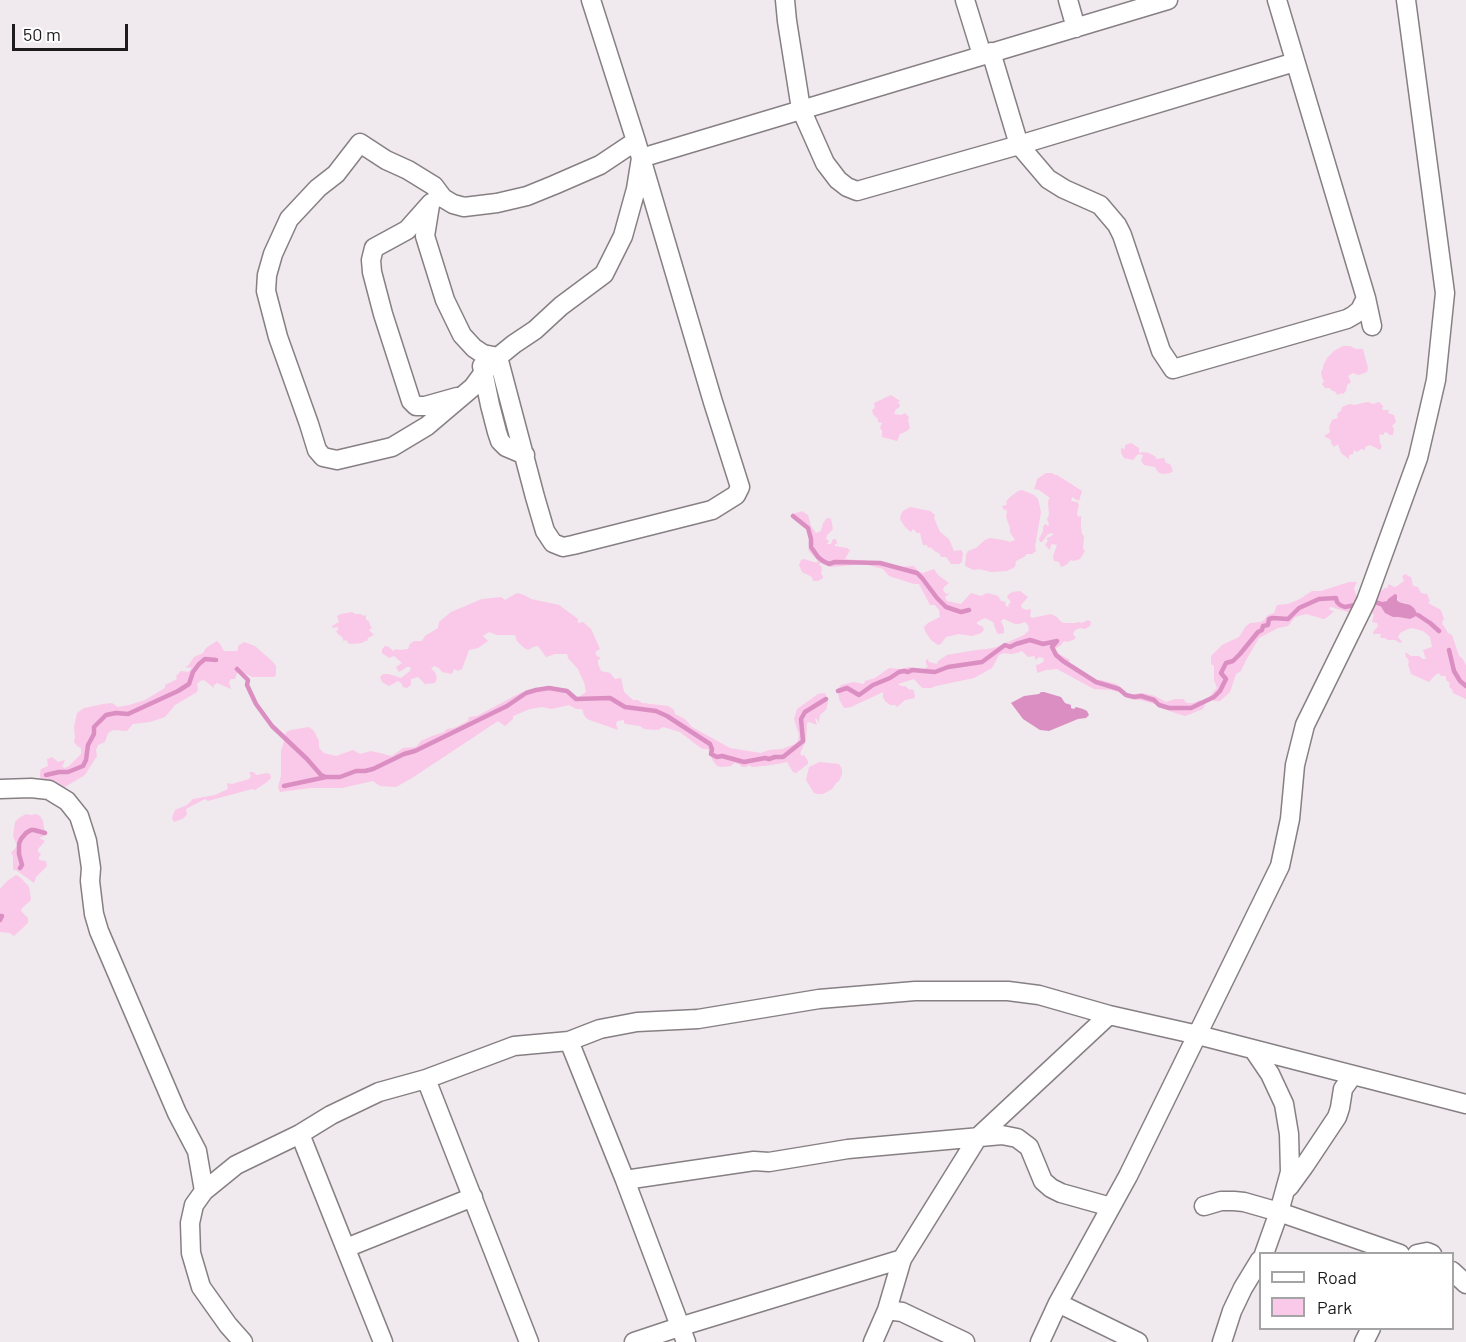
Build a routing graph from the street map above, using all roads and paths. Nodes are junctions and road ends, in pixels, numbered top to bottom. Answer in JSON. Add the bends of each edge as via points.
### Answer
{"nodes":[{"id":1,"x":591,"y":0,"type":"edge"},
{"id":2,"x":785,"y":0,"type":"edge"},
{"id":3,"x":965,"y":0,"type":"edge"},
{"id":4,"x":1068,"y":0,"type":"edge"},
{"id":5,"x":1168,"y":0,"type":"edge"},
{"id":6,"x":1277,"y":0,"type":"edge"},
{"id":7,"x":1406,"y":0,"type":"edge"},
{"id":8,"x":1076,"y":28,"type":"junction"},
{"id":9,"x":987,"y":53,"type":"junction"},
{"id":10,"x":1295,"y":62,"type":"junction"},
{"id":11,"x":801,"y":109,"type":"junction"},
{"id":12,"x":1019,"y":145,"type":"junction"},
{"id":13,"x":638,"y":149,"type":"junction"},
{"id":14,"x":433,"y":195,"type":"junction"},
{"id":15,"x":1366,"y":298,"type":"junction"},
{"id":16,"x":1372,"y":326,"type":"dead end"},
{"id":17,"x":474,"y":348,"type":"junction"},
{"id":18,"x":498,"y":357,"type":"junction"},
{"id":19,"x":484,"y":372,"type":"junction"},
{"id":20,"x":462,"y":395,"type":"junction"},
{"id":21,"x":525,"y":455,"type":"junction"},
{"id":22,"x":0,"y":789,"type":"edge"},
{"id":23,"x":1109,"y":1015,"type":"junction"},
{"id":24,"x":1198,"y":1035,"type":"junction"},
{"id":25,"x":569,"y":1041,"type":"junction"},
{"id":26,"x":1253,"y":1049,"type":"junction"},
{"id":27,"x":1353,"y":1075,"type":"junction"},
{"id":28,"x":426,"y":1079,"type":"junction"},
{"id":29,"x":1466,"y":1104,"type":"edge"},
{"id":30,"x":300,"y":1134,"type":"junction"},
{"id":31,"x":978,"y":1137,"type":"junction"},
{"id":32,"x":625,"y":1180,"type":"junction"},
{"id":33,"x":204,"y":1191,"type":"junction"},
{"id":34,"x":1284,"y":1193,"type":"junction"},
{"id":35,"x":473,"y":1197,"type":"junction"},
{"id":36,"x":1204,"y":1206,"type":"dead end"},
{"id":37,"x":1111,"y":1207,"type":"junction"},
{"id":38,"x":1279,"y":1212,"type":"junction"},
{"id":39,"x":346,"y":1248,"type":"junction"},
{"id":40,"x":1265,"y":1252,"type":"edge"},
{"id":41,"x":1394,"y":1252,"type":"edge"},
{"id":42,"x":902,"y":1259,"type":"junction"},
{"id":43,"x":1259,"y":1262,"type":"edge"},
{"id":44,"x":1454,"y":1273,"type":"edge"},
{"id":45,"x":1466,"y":1284,"type":"edge"},
{"id":46,"x":1058,"y":1303,"type":"junction"},
{"id":47,"x":887,"y":1310,"type":"junction"},
{"id":48,"x":682,"y":1334,"type":"edge"},
{"id":49,"x":243,"y":1342,"type":"edge"},
{"id":50,"x":383,"y":1342,"type":"edge"},
{"id":51,"x":529,"y":1342,"type":"edge"},
{"id":52,"x":634,"y":1342,"type":"edge"},
{"id":53,"x":873,"y":1342,"type":"edge"},
{"id":54,"x":965,"y":1342,"type":"edge"},
{"id":55,"x":1040,"y":1342,"type":"edge"},
{"id":56,"x":1138,"y":1342,"type":"edge"},
{"id":57,"x":1222,"y":1342,"type":"edge"}],
"edges":[{"from":1,"to":13,"type":"street"},
{"from":2,"to":11,"type":"street"},
{"from":3,"to":9,"type":"street"},
{"from":4,"to":8,"type":"street"},
{"from":5,"to":8,"type":"street"},
{"from":6,"to":10,"type":"street"},
{"from":7,"to":24,"type":"street","via":[[1445,293],[1436,380],[1418,458],[1366,600],[1305,725],[1280,866]]},
{"from":8,"to":9,"type":"street"},
{"from":9,"to":11,"type":"street"},
{"from":9,"to":12,"type":"street"},
{"from":10,"to":12,"type":"street"},
{"from":10,"to":15,"type":"street"},
{"from":11,"to":12,"type":"street","via":[[825,163],[838,180],[857,191]]},
{"from":11,"to":13,"type":"street"},
{"from":12,"to":15,"type":"street","via":[[1048,179],[1100,205],[1116,225],[1161,351],[1173,369],[1347,319],[1360,310]]},
{"from":13,"to":14,"type":"street","via":[[527,195],[497,203],[464,207]]},
{"from":13,"to":18,"type":"street","via":[[636,189],[623,236],[604,274]]},
{"from":13,"to":21,"type":"street","via":[[740,487],[736,495],[712,510],[563,547],[553,543],[546,531]]},
{"from":14,"to":17,"type":"street","via":[[425,236],[446,300],[462,336]]},
{"from":14,"to":20,"type":"street","via":[[407,230],[374,248],[372,272],[411,401],[416,406],[425,406]]},
{"from":14,"to":20,"type":"street","via":[[408,170],[360,142],[336,174],[289,219],[273,254],[266,291],[317,450],[323,457],[337,460],[392,447],[428,426]]},
{"from":15,"to":16,"type":"street"},
{"from":17,"to":18,"type":"street"},
{"from":17,"to":19,"type":"street"},
{"from":18,"to":19,"type":"street"},
{"from":18,"to":21,"type":"street"},
{"from":19,"to":20,"type":"street"},
{"from":19,"to":21,"type":"street","via":[[500,441]]},
{"from":22,"to":33,"type":"street","via":[[49,790],[68,801],[79,816],[87,841],[99,931],[197,1151]]},
{"from":23,"to":24,"type":"street"},
{"from":23,"to":25,"type":"street","via":[[1039,995],[915,991],[819,999],[698,1019],[637,1022],[600,1029]]},
{"from":23,"to":31,"type":"street"},
{"from":24,"to":26,"type":"street"},
{"from":24,"to":37,"type":"street"},
{"from":25,"to":28,"type":"street","via":[[514,1046]]},
{"from":25,"to":32,"type":"street"},
{"from":26,"to":27,"type":"street"},
{"from":26,"to":34,"type":"street","via":[[1284,1104],[1290,1172]]},
{"from":27,"to":29,"type":"street"},
{"from":27,"to":34,"type":"street","via":[[1343,1089],[1337,1117]]},
{"from":28,"to":30,"type":"street","via":[[379,1092]]},
{"from":28,"to":35,"type":"street"},
{"from":30,"to":33,"type":"street","via":[[236,1165]]},
{"from":30,"to":39,"type":"street"},
{"from":31,"to":32,"type":"street","via":[[848,1149]]},
{"from":31,"to":37,"type":"street","via":[[1017,1138],[1029,1147],[1043,1181],[1051,1188]]},
{"from":31,"to":42,"type":"street"},
{"from":32,"to":48,"type":"street"},
{"from":33,"to":49,"type":"street","via":[[194,1204],[190,1223],[191,1253],[201,1287]]},
{"from":34,"to":38,"type":"street"},
{"from":35,"to":39,"type":"street"},
{"from":35,"to":51,"type":"street"},
{"from":36,"to":38,"type":"street","via":[[1234,1201]]},
{"from":37,"to":46,"type":"street"},
{"from":38,"to":40,"type":"street"},
{"from":38,"to":41,"type":"street"},
{"from":39,"to":50,"type":"street"},
{"from":42,"to":47,"type":"street"},
{"from":42,"to":48,"type":"street"},
{"from":43,"to":57,"type":"street","via":[[1232,1311]]},
{"from":44,"to":45,"type":"street"},
{"from":46,"to":55,"type":"street"},
{"from":46,"to":56,"type":"street"},
{"from":47,"to":53,"type":"street"},
{"from":47,"to":54,"type":"street","via":[[902,1312]]},
{"from":48,"to":52,"type":"street"}]}
